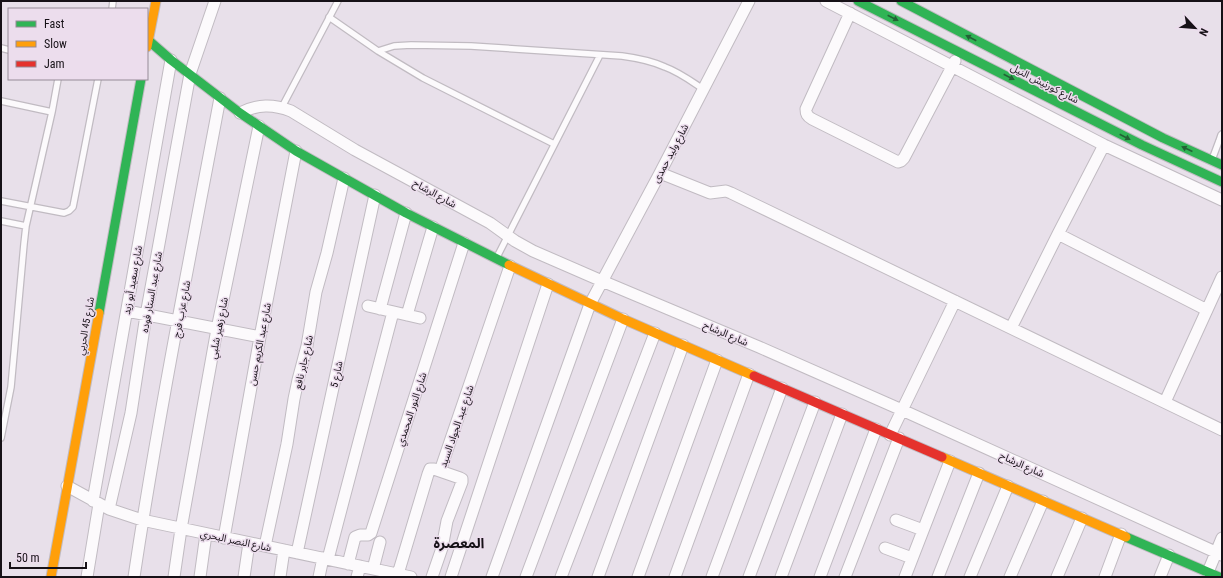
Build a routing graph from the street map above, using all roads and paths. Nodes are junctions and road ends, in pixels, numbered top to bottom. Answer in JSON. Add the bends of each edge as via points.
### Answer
{"nodes":[{"id":1,"x":156,"y":1,"type":"edge"},
{"id":2,"x":215,"y":1,"type":"edge"},
{"id":3,"x":338,"y":1,"type":"edge"},
{"id":4,"x":749,"y":1,"type":"edge"},
{"id":5,"x":826,"y":1,"type":"edge"},
{"id":6,"x":858,"y":1,"type":"edge"},
{"id":7,"x":901,"y":1,"type":"edge"},
{"id":8,"x":850,"y":13,"type":"junction"},
{"id":9,"x":329,"y":17,"type":"junction"},
{"id":10,"x":148,"y":44,"type":"edge"},
{"id":11,"x":378,"y":51,"type":"junction"},
{"id":12,"x":960,"y":52,"type":"junction"},
{"id":13,"x":600,"y":55,"type":"junction"},
{"id":14,"x":171,"y":60,"type":"junction"},
{"id":15,"x":952,"y":66,"type":"junction"},
{"id":16,"x":190,"y":74,"type":"junction"},
{"id":17,"x":58,"y":80,"type":"edge"},
{"id":18,"x":98,"y":80,"type":"edge"},
{"id":19,"x":141,"y":80,"type":"edge"},
{"id":20,"x":703,"y":90,"type":"junction"},
{"id":21,"x":220,"y":98,"type":"junction"},
{"id":22,"x":1,"y":101,"type":"edge"},
{"id":23,"x":282,"y":107,"type":"junction"},
{"id":24,"x":52,"y":112,"type":"junction"},
{"id":25,"x":240,"y":113,"type":"junction"},
{"id":26,"x":259,"y":126,"type":"junction"},
{"id":27,"x":1222,"y":134,"type":"edge"},
{"id":28,"x":554,"y":144,"type":"junction"},
{"id":29,"x":1104,"y":144,"type":"junction"},
{"id":30,"x":296,"y":151,"type":"junction"},
{"id":31,"x":1211,"y":160,"type":"junction"},
{"id":32,"x":1222,"y":165,"type":"edge"},
{"id":33,"x":660,"y":173,"type":"junction"},
{"id":34,"x":1205,"y":175,"type":"junction"},
{"id":35,"x":344,"y":178,"type":"junction"},
{"id":36,"x":1222,"y":182,"type":"edge"},
{"id":37,"x":375,"y":195,"type":"junction"},
{"id":38,"x":1222,"y":200,"type":"edge"},
{"id":39,"x":1,"y":201,"type":"edge"},
{"id":40,"x":31,"y":207,"type":"junction"},
{"id":41,"x":406,"y":213,"type":"junction"},
{"id":42,"x":1,"y":221,"type":"edge"},
{"id":43,"x":26,"y":226,"type":"junction"},
{"id":44,"x":433,"y":227,"type":"junction"},
{"id":45,"x":1058,"y":234,"type":"junction"},
{"id":46,"x":507,"y":236,"type":"junction"},
{"id":47,"x":464,"y":243,"type":"junction"},
{"id":48,"x":496,"y":259,"type":"junction"},
{"id":49,"x":510,"y":266,"type":"junction"},
{"id":50,"x":1222,"y":277,"type":"edge"},
{"id":51,"x":602,"y":281,"type":"junction"},
{"id":52,"x":548,"y":284,"type":"junction"},
{"id":53,"x":955,"y":301,"type":"junction"},
{"id":54,"x":590,"y":304,"type":"junction"},
{"id":55,"x":368,"y":306,"type":"dead end"},
{"id":56,"x":380,"y":309,"type":"junction"},
{"id":57,"x":1207,"y":310,"type":"junction"},
{"id":58,"x":126,"y":311,"type":"junction"},
{"id":59,"x":393,"y":312,"type":"junction"},
{"id":60,"x":146,"y":315,"type":"junction"},
{"id":61,"x":407,"y":315,"type":"junction"},
{"id":62,"x":420,"y":318,"type":"dead end"},
{"id":63,"x":623,"y":320,"type":"junction"},
{"id":64,"x":178,"y":321,"type":"junction"},
{"id":65,"x":1011,"y":328,"type":"junction"},
{"id":66,"x":217,"y":329,"type":"junction"},
{"id":67,"x":655,"y":333,"type":"junction"},
{"id":68,"x":260,"y":337,"type":"junction"},
{"id":69,"x":683,"y":345,"type":"junction"},
{"id":70,"x":717,"y":360,"type":"junction"},
{"id":71,"x":749,"y":374,"type":"junction"},
{"id":72,"x":782,"y":388,"type":"junction"},
{"id":73,"x":815,"y":402,"type":"junction"},
{"id":74,"x":1165,"y":402,"type":"junction"},
{"id":75,"x":902,"y":410,"type":"junction"},
{"id":76,"x":842,"y":414,"type":"junction"},
{"id":77,"x":876,"y":428,"type":"junction"},
{"id":78,"x":1222,"y":430,"type":"edge"},
{"id":79,"x":894,"y":437,"type":"junction"},
{"id":80,"x":1,"y":438,"type":"edge"},
{"id":81,"x":950,"y":461,"type":"junction"},
{"id":82,"x":440,"y":471,"type":"junction"},
{"id":83,"x":980,"y":474,"type":"junction"},
{"id":84,"x":68,"y":486,"type":"junction"},
{"id":85,"x":1008,"y":486,"type":"junction"},
{"id":86,"x":1043,"y":501,"type":"junction"},
{"id":87,"x":100,"y":504,"type":"junction"},
{"id":88,"x":1082,"y":518,"type":"junction"},
{"id":89,"x":142,"y":520,"type":"junction"},
{"id":90,"x":896,"y":520,"type":"dead end"},
{"id":91,"x":181,"y":529,"type":"junction"},
{"id":92,"x":923,"y":530,"type":"junction"},
{"id":93,"x":206,"y":534,"type":"junction"},
{"id":94,"x":1121,"y":534,"type":"junction"},
{"id":95,"x":224,"y":538,"type":"junction"},
{"id":96,"x":1222,"y":538,"type":"edge"},
{"id":97,"x":380,"y":542,"type":"dead end"},
{"id":98,"x":249,"y":543,"type":"junction"},
{"id":99,"x":265,"y":546,"type":"junction"},
{"id":100,"x":885,"y":548,"type":"dead end"},
{"id":101,"x":284,"y":550,"type":"junction"},
{"id":102,"x":297,"y":553,"type":"junction"},
{"id":103,"x":1219,"y":554,"type":"edge"},
{"id":104,"x":1169,"y":555,"type":"junction"},
{"id":105,"x":912,"y":558,"type":"junction"},
{"id":106,"x":325,"y":559,"type":"junction"},
{"id":107,"x":348,"y":564,"type":"junction"},
{"id":108,"x":373,"y":569,"type":"junction"},
{"id":109,"x":358,"y":572,"type":"edge"},
{"id":110,"x":1202,"y":573,"type":"edge"},
{"id":111,"x":385,"y":574,"type":"edge"},
{"id":112,"x":398,"y":574,"type":"junction"},
{"id":113,"x":51,"y":577,"type":"edge"},
{"id":114,"x":86,"y":577,"type":"edge"},
{"id":115,"x":134,"y":577,"type":"edge"},
{"id":116,"x":174,"y":577,"type":"edge"},
{"id":117,"x":200,"y":577,"type":"edge"},
{"id":118,"x":244,"y":577,"type":"edge"},
{"id":119,"x":280,"y":577,"type":"edge"},
{"id":120,"x":319,"y":577,"type":"edge"},
{"id":121,"x":411,"y":577,"type":"edge"},
{"id":122,"x":432,"y":577,"type":"edge"},
{"id":123,"x":451,"y":577,"type":"edge"},
{"id":124,"x":492,"y":577,"type":"edge"},
{"id":125,"x":526,"y":577,"type":"edge"},
{"id":126,"x":560,"y":577,"type":"edge"},
{"id":127,"x":598,"y":577,"type":"edge"},
{"id":128,"x":638,"y":577,"type":"edge"},
{"id":129,"x":675,"y":577,"type":"edge"},
{"id":130,"x":712,"y":577,"type":"edge"},
{"id":131,"x":749,"y":577,"type":"edge"},
{"id":132,"x":781,"y":577,"type":"edge"},
{"id":133,"x":820,"y":577,"type":"edge"},
{"id":134,"x":845,"y":577,"type":"edge"},
{"id":135,"x":904,"y":577,"type":"edge"},
{"id":136,"x":938,"y":577,"type":"edge"},
{"id":137,"x":970,"y":577,"type":"edge"},
{"id":138,"x":1010,"y":577,"type":"edge"},
{"id":139,"x":1057,"y":577,"type":"edge"},
{"id":140,"x":1105,"y":577,"type":"edge"},
{"id":141,"x":1160,"y":577,"type":"edge"},
{"id":142,"x":1219,"y":577,"type":"edge"}],
"edges":[{"from":1,"to":10,"type":"main road"},
{"from":2,"to":16,"type":"street","name":"شارع عبد الستار فوده"},
{"from":3,"to":9,"type":"lane"},
{"from":4,"to":20,"type":"street","name":"شارع وليد حمدى"},
{"from":5,"to":8,"type":"street"},
{"from":6,"to":12,"type":"main road","name":"شارع كورنيش النيل","one_way":true},
{"from":31,"to":7,"type":"main road","name":"شارع كورنيش النيل","one_way":true,"via":[[1130,121]]},
{"from":8,"to":15,"type":"street"},
{"from":8,"to":15,"type":"street","via":[[806,109],[808,117],[898,162],[901,161]]},
{"from":9,"to":11,"type":"lane"},
{"from":9,"to":23,"type":"lane"},
{"from":10,"to":14,"type":"main road"},
{"from":11,"to":13,"type":"lane","via":[[394,46],[411,45],[471,46]]},
{"from":11,"to":28,"type":"lane","via":[[423,78]]},
{"from":12,"to":15,"type":"street"},
{"from":12,"to":34,"type":"main road","name":"شارع كورنيش النيل","one_way":true},
{"from":13,"to":20,"type":"lane","via":[[644,60],[665,67]]},
{"from":13,"to":28,"type":"lane"},
{"from":14,"to":16,"type":"main road"},
{"from":14,"to":58,"type":"street","name":"شارع سعيد أبو زيد"},
{"from":15,"to":29,"type":"street"},
{"from":16,"to":21,"type":"main road"},
{"from":16,"to":60,"type":"street","name":"شارع عبد الستار فوده"},
{"from":17,"to":24,"type":"lane"},
{"from":18,"to":40,"type":"lane","via":[[73,207],[64,212]]},
{"from":19,"to":84,"type":"main road","name":"شارع 45 الحربي"},
{"from":20,"to":33,"type":"street","name":"شارع وليد حمدى"},
{"from":21,"to":25,"type":"main road"},
{"from":21,"to":64,"type":"street","name":"شارع عزب فرج"},
{"from":22,"to":24,"type":"lane"},
{"from":23,"to":25,"type":"street","name":"شارع الرشاح","via":[[260,106]]},
{"from":23,"to":46,"type":"street","name":"شارع الرشاح","via":[[354,150],[490,223]]},
{"from":24,"to":40,"type":"lane"},
{"from":25,"to":26,"type":"main road"},
{"from":26,"to":30,"type":"main road"},
{"from":26,"to":66,"type":"street","name":"شارع زهير شلبي"},
{"from":27,"to":31,"type":"lane"},
{"from":28,"to":46,"type":"lane"},
{"from":29,"to":38,"type":"street"},
{"from":29,"to":45,"type":"street"},
{"from":30,"to":35,"type":"main road"},
{"from":30,"to":68,"type":"street","name":"شارع عبد الكريم حسن"},
{"from":31,"to":32,"type":"main road","name":"شارع كورنيش النيل"},
{"from":31,"to":34,"type":"main road"},
{"from":33,"to":51,"type":"street","name":"شارع وليد حمدى"},
{"from":33,"to":53,"type":"street","via":[[710,193],[731,193]]},
{"from":34,"to":36,"type":"main road","name":"شارع كورنيش النيل"},
{"from":35,"to":37,"type":"main road"},
{"from":35,"to":99,"type":"street","name":"شارع جابر نافع","via":[[326,260],[316,292]]},
{"from":37,"to":41,"type":"main road"},
{"from":37,"to":102,"type":"street","name":"شارع 5"},
{"from":39,"to":40,"type":"lane"},
{"from":40,"to":43,"type":"lane"},
{"from":41,"to":44,"type":"main road"},
{"from":41,"to":56,"type":"street"},
{"from":42,"to":43,"type":"lane"},
{"from":43,"to":80,"type":"lane","via":[[11,387]]},
{"from":44,"to":47,"type":"main road"},
{"from":44,"to":61,"type":"street"},
{"from":45,"to":57,"type":"street"},
{"from":45,"to":65,"type":"street"},
{"from":46,"to":48,"type":"lane"},
{"from":46,"to":51,"type":"street","name":"شارع الرشاح","via":[[533,251]]},
{"from":47,"to":48,"type":"main road"},
{"from":47,"to":107,"type":"street","name":"شارع النور المحمدي","via":[[371,532],[355,538]]},
{"from":48,"to":49,"type":"main road"},
{"from":49,"to":52,"type":"main road"},
{"from":49,"to":82,"type":"street","name":"شارع عبد الجواد السيد"},
{"from":50,"to":57,"type":"street"},
{"from":51,"to":54,"type":"street","name":"شارع وليد حمدى"},
{"from":51,"to":75,"type":"street","name":"شارع الرشاح"},
{"from":52,"to":54,"type":"main road"},
{"from":52,"to":123,"type":"street"},
{"from":53,"to":65,"type":"street"},
{"from":53,"to":75,"type":"street"},
{"from":54,"to":63,"type":"main road"},
{"from":54,"to":124,"type":"street","name":"شارع وليد حمدى"},
{"from":55,"to":56,"type":"street"},
{"from":56,"to":59,"type":"street"},
{"from":57,"to":74,"type":"street"},
{"from":58,"to":60,"type":"street"},
{"from":58,"to":87,"type":"street","name":"شارع سعيد أبو زيد"},
{"from":59,"to":61,"type":"street"},
{"from":59,"to":106,"type":"street"},
{"from":60,"to":64,"type":"street"},
{"from":60,"to":87,"type":"street","name":"شارع عبد الستار فوده","via":[[130,413]]},
{"from":61,"to":62,"type":"street"},
{"from":63,"to":67,"type":"main road"},
{"from":63,"to":125,"type":"street"},
{"from":64,"to":66,"type":"street"},
{"from":64,"to":89,"type":"street","name":"شارع عزب فرج"},
{"from":65,"to":74,"type":"street"},
{"from":66,"to":68,"type":"street"},
{"from":66,"to":91,"type":"street","name":"شارع زهير شلبي"},
{"from":67,"to":69,"type":"main road"},
{"from":67,"to":126,"type":"street"},
{"from":68,"to":95,"type":"street","name":"شارع عبد الكريم حسن"},
{"from":69,"to":70,"type":"main road"},
{"from":69,"to":127,"type":"street"},
{"from":70,"to":71,"type":"main road"},
{"from":70,"to":128,"type":"street"},
{"from":71,"to":72,"type":"main road"},
{"from":71,"to":129,"type":"street"},
{"from":72,"to":73,"type":"main road"},
{"from":72,"to":130,"type":"street"},
{"from":73,"to":76,"type":"main road"},
{"from":73,"to":131,"type":"street"},
{"from":74,"to":78,"type":"street"},
{"from":75,"to":79,"type":"street"},
{"from":75,"to":103,"type":"street","name":"شارع الرشاح"},
{"from":76,"to":77,"type":"main road"},
{"from":76,"to":132,"type":"street"},
{"from":77,"to":79,"type":"main road"},
{"from":77,"to":133,"type":"street"},
{"from":79,"to":81,"type":"main road"},
{"from":79,"to":134,"type":"street"},
{"from":81,"to":83,"type":"main road"},
{"from":81,"to":92,"type":"street"},
{"from":82,"to":112,"type":"street","name":"شارع عبد الجواد السيد","via":[[432,469],[428,472]]},
{"from":82,"to":122,"type":"street","via":[[461,478],[462,482],[447,521],[442,548]]},
{"from":83,"to":85,"type":"main road"},
{"from":83,"to":136,"type":"street"},
{"from":84,"to":87,"type":"street","name":"شارع النصر البحري"},
{"from":84,"to":113,"type":"main road","name":"شارع 45 الحربي"},
{"from":85,"to":86,"type":"main road"},
{"from":85,"to":137,"type":"street"},
{"from":86,"to":88,"type":"main road"},
{"from":86,"to":138,"type":"street"},
{"from":87,"to":89,"type":"street","name":"شارع النصر البحري"},
{"from":87,"to":114,"type":"street"},
{"from":88,"to":94,"type":"main road"},
{"from":88,"to":139,"type":"street"},
{"from":89,"to":91,"type":"street","name":"شارع النصر البحري"},
{"from":89,"to":115,"type":"street","name":"شارع عزب فرج"},
{"from":90,"to":92,"type":"street"},
{"from":91,"to":93,"type":"street","name":"شارع النصر البحري"},
{"from":91,"to":116,"type":"street","name":"شارع زهير شلبي"},
{"from":92,"to":105,"type":"street"},
{"from":93,"to":95,"type":"street","name":"شارع النصر البحري"},
{"from":93,"to":117,"type":"street"},
{"from":94,"to":104,"type":"main road"},
{"from":94,"to":140,"type":"street"},
{"from":95,"to":98,"type":"street","name":"شارع النصر البحري"},
{"from":96,"to":103,"type":"street"},
{"from":97,"to":108,"type":"street"},
{"from":98,"to":99,"type":"street","name":"شارع النصر البحري"},
{"from":98,"to":118,"type":"street"},
{"from":99,"to":101,"type":"street","name":"شارع النصر البحري"},
{"from":100,"to":105,"type":"street"},
{"from":101,"to":102,"type":"street","name":"شارع النصر البحري"},
{"from":101,"to":119,"type":"street"},
{"from":102,"to":106,"type":"street","name":"شارع النصر البحري"},
{"from":103,"to":110,"type":"street"},
{"from":104,"to":110,"type":"main road"},
{"from":104,"to":141,"type":"street"},
{"from":105,"to":135,"type":"street"},
{"from":106,"to":107,"type":"street","name":"شارع النصر البحري"},
{"from":106,"to":120,"type":"street"},
{"from":107,"to":109,"type":"street","name":"شارع النصر البحري"},
{"from":108,"to":109,"type":"street","name":"شارع النصر البحري"},
{"from":108,"to":111,"type":"street","name":"شارع النصر البحري"},
{"from":110,"to":142,"type":"main road"},
{"from":111,"to":112,"type":"street","name":"شارع النصر البحري"},
{"from":112,"to":121,"type":"street","name":"شارع النصر البحري"}]}
